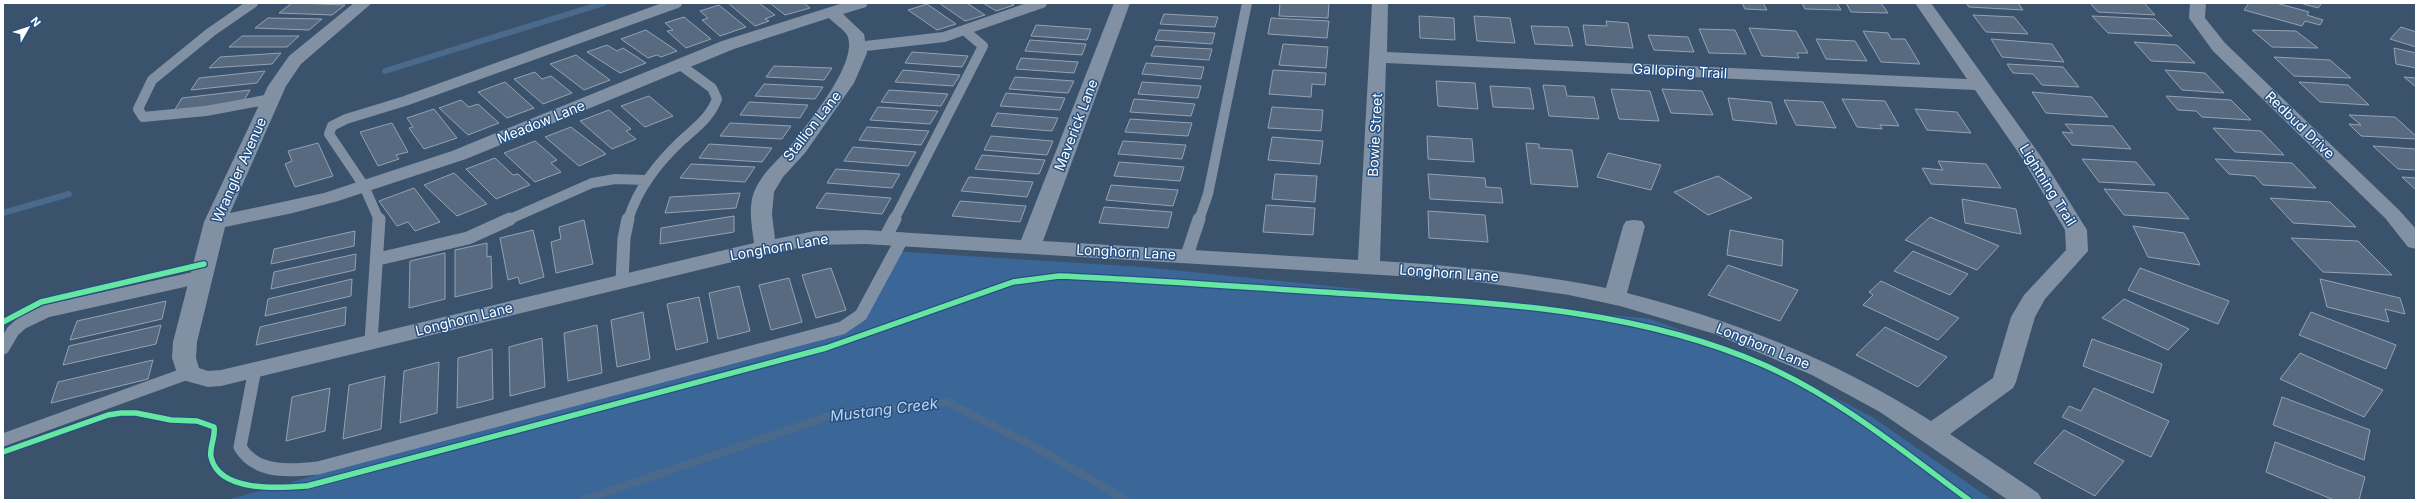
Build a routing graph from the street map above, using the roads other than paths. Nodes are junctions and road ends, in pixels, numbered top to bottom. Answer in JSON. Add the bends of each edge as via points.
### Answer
{"nodes":[{"id":1,"x":253,"y":3,"type":"edge"},
{"id":2,"x":364,"y":3,"type":"edge"},
{"id":3,"x":677,"y":3,"type":"edge"},
{"id":4,"x":860,"y":3,"type":"edge"},
{"id":5,"x":1042,"y":3,"type":"edge"},
{"id":6,"x":1122,"y":3,"type":"edge"},
{"id":7,"x":1247,"y":3,"type":"edge"},
{"id":8,"x":1380,"y":3,"type":"edge"},
{"id":9,"x":1923,"y":3,"type":"edge"},
{"id":10,"x":2198,"y":3,"type":"edge"},
{"id":11,"x":832,"y":12,"type":"junction"},
{"id":12,"x":964,"y":30,"type":"junction"},
{"id":13,"x":857,"y":47,"type":"junction"},
{"id":14,"x":1379,"y":57,"type":"junction"},
{"id":15,"x":680,"y":64,"type":"junction"},
{"id":16,"x":1981,"y":85,"type":"junction"},
{"id":17,"x":271,"y":99,"type":"junction"},
{"id":18,"x":645,"y":180,"type":"junction"},
{"id":19,"x":364,"y":186,"type":"junction"},
{"id":20,"x":215,"y":222,"type":"junction"},
{"id":21,"x":1634,"y":226,"type":"dead end"},
{"id":22,"x":894,"y":239,"type":"junction"},
{"id":23,"x":2416,"y":242,"type":"edge"},
{"id":24,"x":1030,"y":246,"type":"junction"},
{"id":25,"x":765,"y":247,"type":"junction"},
{"id":26,"x":1187,"y":255,"type":"junction"},
{"id":27,"x":378,"y":259,"type":"junction"},
{"id":28,"x":1369,"y":267,"type":"junction"},
{"id":29,"x":200,"y":277,"type":"junction"},
{"id":30,"x":622,"y":281,"type":"junction"},
{"id":31,"x":1615,"y":297,"type":"junction"},
{"id":32,"x":371,"y":342,"type":"junction"},
{"id":33,"x":3,"y":348,"type":"edge"},
{"id":34,"x":255,"y":369,"type":"junction"},
{"id":35,"x":188,"y":373,"type":"junction"},
{"id":36,"x":1932,"y":434,"type":"junction"},
{"id":37,"x":3,"y":440,"type":"edge"},
{"id":38,"x":2028,"y":500,"type":"edge"}],
"edges":[{"from":1,"to":17,"type":"lane","via":[[211,32],[152,80],[138,109],[143,117],[206,111]]},
{"from":2,"to":17,"type":"street","name":"Wrangler Avenue","via":[[295,60]]},
{"from":3,"to":19,"type":"lane","via":[[332,126],[329,134]]},
{"from":4,"to":11,"type":"street","name":"Meadow Lane"},
{"from":5,"to":12,"type":"lane"},
{"from":6,"to":24,"type":"street","name":"Maverick Lane"},
{"from":7,"to":26,"type":"lane","via":[[1208,194]]},
{"from":8,"to":14,"type":"street","name":"Bowie Street"},
{"from":9,"to":16,"type":"street","name":"Lightning Trail"},
{"from":10,"to":23,"type":"street","name":"Redbud Drive","via":[[2197,18],[2219,48],[2392,214]]},
{"from":11,"to":13,"type":"street","via":[[855,34]]},
{"from":11,"to":15,"type":"street","name":"Meadow Lane","via":[[728,45]]},
{"from":12,"to":13,"type":"lane","via":[[944,37]]},
{"from":12,"to":22,"type":"lane","via":[[983,46]]},
{"from":13,"to":25,"type":"street","name":"Stallion Lane","via":[[858,53],[845,83],[798,148],[774,174],[764,192],[761,214]]},
{"from":14,"to":16,"type":"street","name":"Galloping Trail"},
{"from":14,"to":28,"type":"street","name":"Bowie Street"},
{"from":15,"to":18,"type":"lane","via":[[712,88],[717,99],[715,106],[701,123],[664,157]]},
{"from":15,"to":19,"type":"street","name":"Meadow Lane","via":[[459,155]]},
{"from":16,"to":36,"type":"street","name":"Lightning Trail","via":[[2032,158],[2076,230],[2077,251],[2035,295],[2024,317],[2004,382]]},
{"from":17,"to":20,"type":"street","name":"Wrangler Avenue"},
{"from":18,"to":27,"type":"lane","via":[[615,179],[592,183],[456,242]]},
{"from":18,"to":30,"type":"lane","via":[[634,200],[625,227]]},
{"from":19,"to":20,"type":"street","name":"Meadow Lane","via":[[294,207]]},
{"from":19,"to":27,"type":"lane","via":[[380,222]]},
{"from":20,"to":29,"type":"street","name":"Wrangler Avenue"},
{"from":21,"to":31,"type":"street"},
{"from":22,"to":24,"type":"street","name":"Longhorn Lane"},
{"from":22,"to":25,"type":"street","name":"Longhorn Lane","via":[[815,238]]},
{"from":22,"to":34,"type":"lane","via":[[861,315],[842,328],[318,468],[298,471],[266,467],[251,462],[243,455],[240,447]]},
{"from":24,"to":26,"type":"street","name":"Longhorn Lane"},
{"from":25,"to":30,"type":"street","name":"Longhorn Lane"},
{"from":26,"to":28,"type":"street","name":"Longhorn Lane"},
{"from":27,"to":32,"type":"lane"},
{"from":28,"to":31,"type":"street","name":"Longhorn Lane","via":[[1492,276]]},
{"from":29,"to":33,"type":"lane","via":[[47,311],[22,323],[13,331]]},
{"from":29,"to":35,"type":"street","name":"Wrangler Avenue","via":[[185,342],[184,358]]},
{"from":30,"to":32,"type":"street","name":"Longhorn Lane"},
{"from":31,"to":36,"type":"street","name":"Longhorn Lane","via":[[1708,324],[1777,350],[1867,394]]},
{"from":32,"to":34,"type":"street","name":"Longhorn Lane"},
{"from":34,"to":35,"type":"street","name":"Longhorn Lane","via":[[208,379]]},
{"from":35,"to":37,"type":"lane"},
{"from":36,"to":38,"type":"street","name":"Longhorn Lane"}]}
